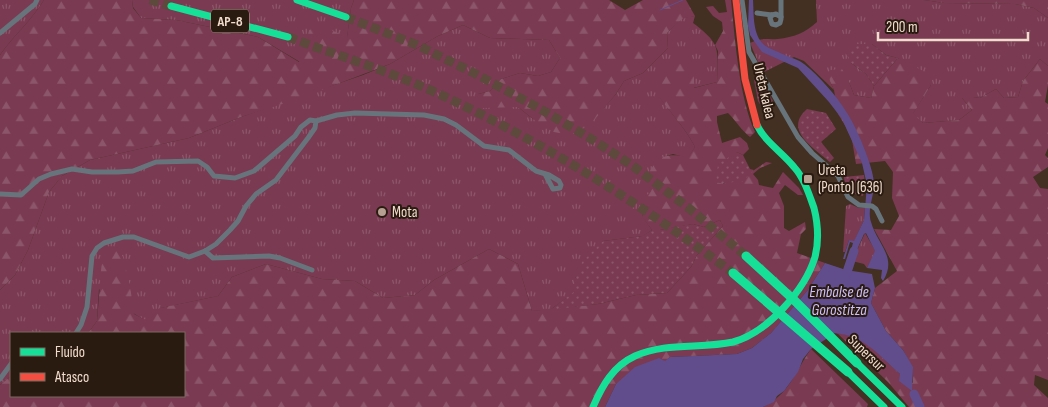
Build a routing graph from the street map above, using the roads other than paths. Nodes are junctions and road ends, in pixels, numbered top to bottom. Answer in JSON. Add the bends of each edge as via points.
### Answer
{"nodes":[{"id":1,"x":37,"y":0,"type":"edge"},
{"id":2,"x":297,"y":0,"type":"edge"},
{"id":3,"x":736,"y":0,"type":"edge"},
{"id":4,"x":742,"y":0,"type":"edge"},
{"id":5,"x":781,"y":0,"type":"edge"},
{"id":6,"x":171,"y":6,"type":"tunnel mouth"},
{"id":7,"x":757,"y":13,"type":"dead end"},
{"id":8,"x":772,"y":15,"type":"junction"},
{"id":9,"x":346,"y":17,"type":"tunnel mouth"},
{"id":10,"x":781,"y":17,"type":"junction"},
{"id":11,"x":0,"y":33,"type":"edge"},
{"id":12,"x":288,"y":37,"type":"tunnel mouth"},
{"id":13,"x":316,"y":121,"type":"junction"},
{"id":14,"x":545,"y":174,"type":"dead end"},
{"id":15,"x":0,"y":194,"type":"edge"},
{"id":16,"x":882,"y":221,"type":"dead end"},
{"id":17,"x":205,"y":251,"type":"junction"},
{"id":18,"x":746,"y":256,"type":"tunnel mouth"},
{"id":19,"x":312,"y":270,"type":"dead end"},
{"id":20,"x":733,"y":272,"type":"tunnel mouth"},
{"id":21,"x":77,"y":332,"type":"edge"},
{"id":22,"x":10,"y":365,"type":"edge"},
{"id":23,"x":0,"y":379,"type":"edge"},
{"id":24,"x":593,"y":407,"type":"edge"},
{"id":25,"x":884,"y":407,"type":"edge"},
{"id":26,"x":902,"y":407,"type":"edge"}],
"edges":[{"from":1,"to":11,"type":"street"},
{"from":2,"to":9,"type":"main road"},
{"from":3,"to":24,"type":"main road","name":"Ureta kalea","via":[[744,69],[756,123],[760,132],[795,167],[805,185],[817,218],[815,258],[796,292],[761,328],[730,342],[653,349],[635,356],[608,378]]},
{"from":4,"to":16,"type":"street","name":"Ureta kalea","via":[[747,47],[752,60],[798,137],[838,176],[848,197],[859,205],[872,206]]},
{"from":5,"to":10,"type":"street"},
{"from":6,"to":12,"type":"main road","number":"AP-8"},
{"from":7,"to":8,"type":"street"},
{"from":8,"to":10,"type":"street"},
{"from":8,"to":10,"type":"street","via":[[770,20],[774,24],[780,23]]},
{"from":13,"to":14,"type":"street","via":[[355,113],[424,115],[444,119],[484,146],[509,150]]},
{"from":13,"to":15,"type":"street","via":[[310,120],[301,127],[254,171],[235,178],[214,176],[198,161],[156,162],[133,171],[61,170],[39,180],[22,195]]},
{"from":13,"to":17,"type":"street","via":[[315,128],[276,180],[256,194],[230,230]]},
{"from":17,"to":19,"type":"street","via":[[213,258],[274,257]]},
{"from":17,"to":21,"type":"street","via":[[189,257],[134,237],[104,243],[92,256],[87,307]]},
{"from":18,"to":26,"type":"main road","name":"Supersur","bridge":true},
{"from":20,"to":25,"type":"main road","name":"Supersur","bridge":true},
{"from":22,"to":23,"type":"street"}]}
